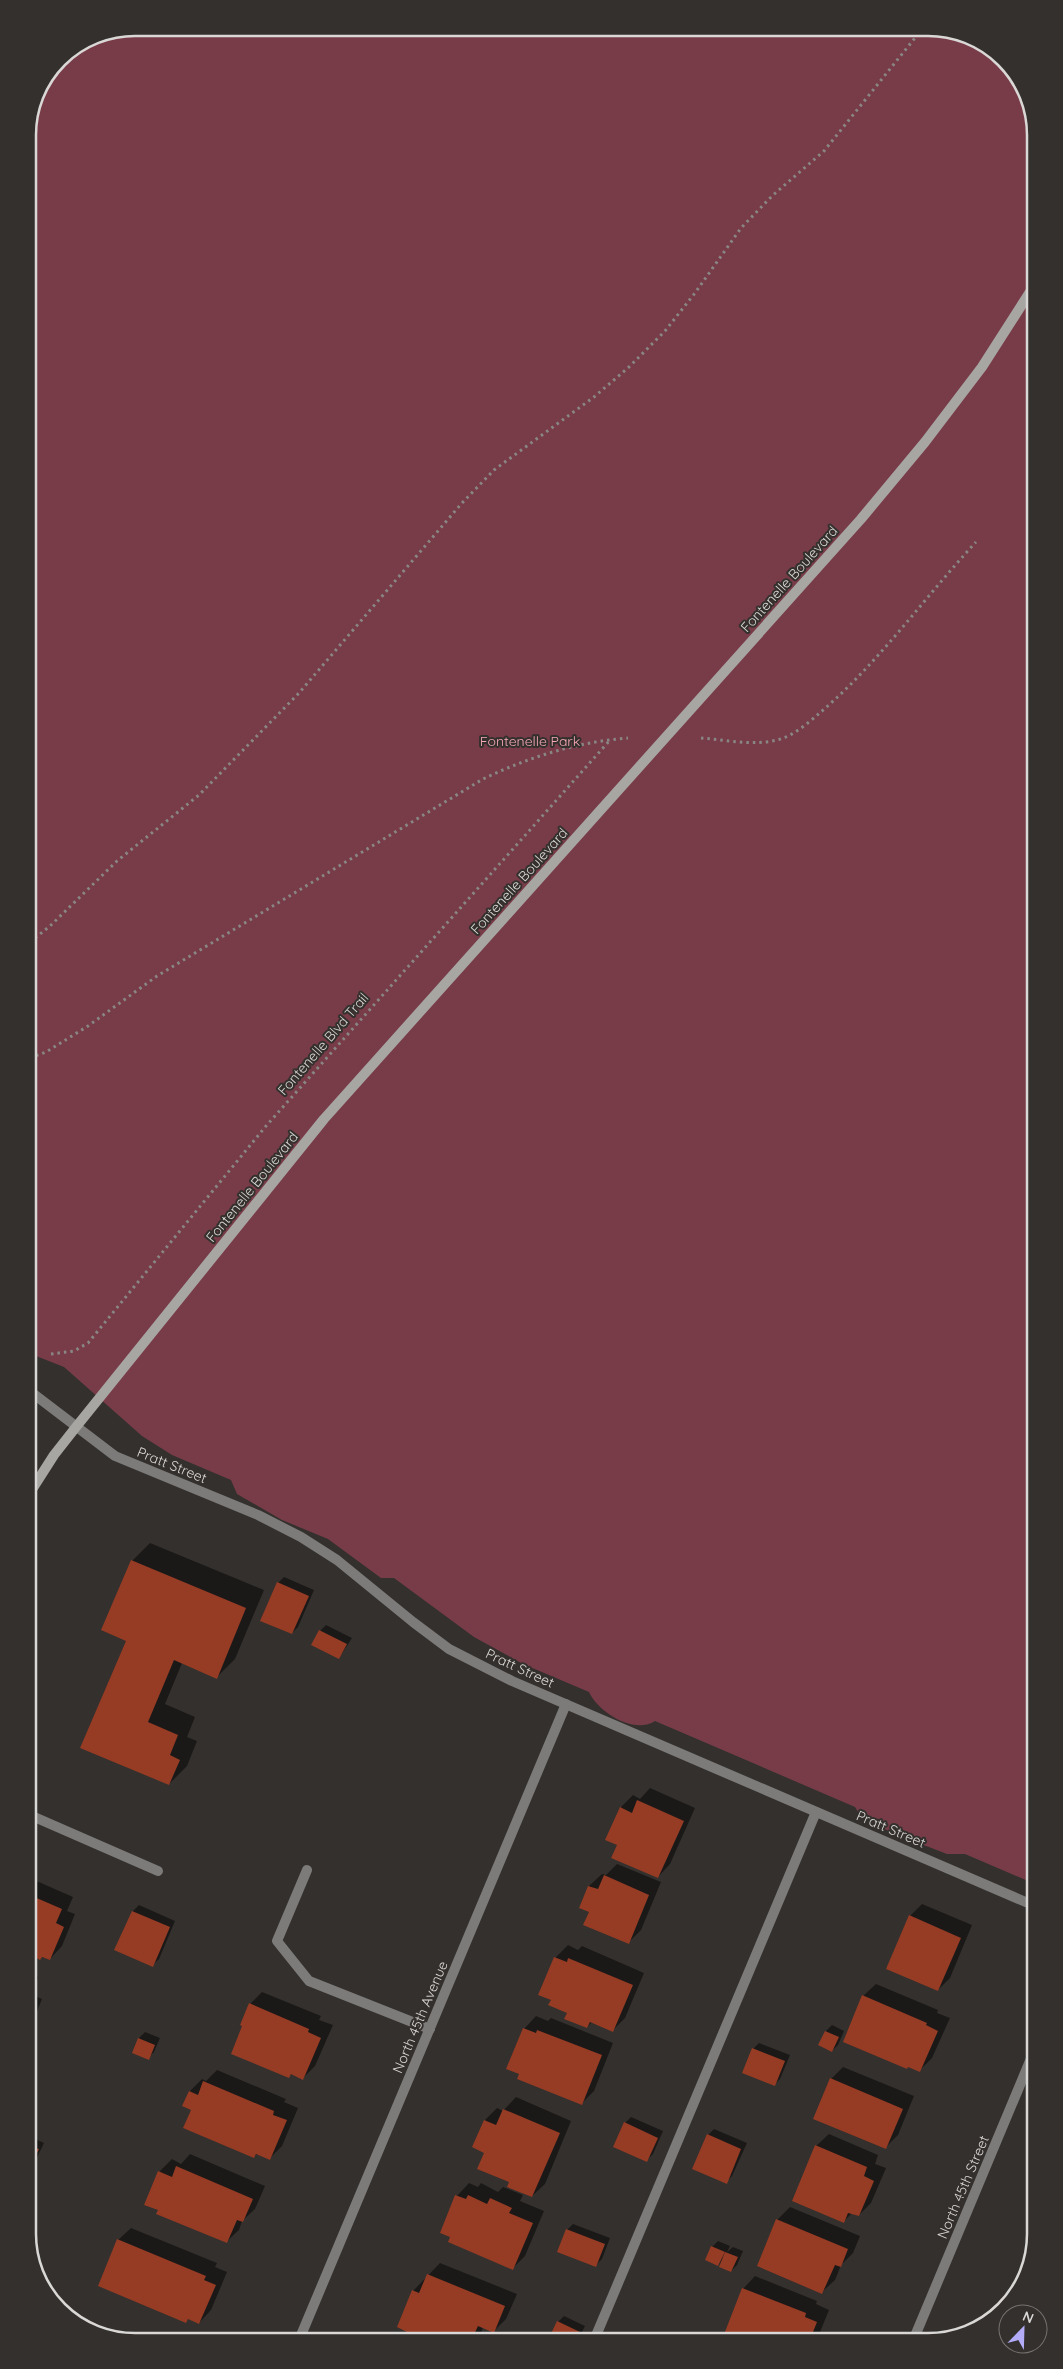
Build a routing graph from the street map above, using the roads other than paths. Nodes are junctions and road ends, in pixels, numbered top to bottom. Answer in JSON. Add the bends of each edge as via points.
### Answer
{"nodes":[{"id":1,"x":1027,"y":297,"type":"edge"},
{"id":2,"x":36,"y":1396,"type":"edge"},
{"id":3,"x":76,"y":1426,"type":"junction"},
{"id":4,"x":36,"y":1484,"type":"edge"},
{"id":5,"x":566,"y":1704,"type":"junction"},
{"id":6,"x":816,"y":1812,"type":"junction"},
{"id":7,"x":36,"y":1818,"type":"edge"},
{"id":8,"x":307,"y":1870,"type":"dead end"},
{"id":9,"x":158,"y":1871,"type":"dead end"},
{"id":10,"x":1027,"y":1903,"type":"edge"},
{"id":11,"x":430,"y":2029,"type":"junction"},
{"id":12,"x":1027,"y":2068,"type":"edge"},
{"id":13,"x":302,"y":2333,"type":"edge"},
{"id":14,"x":597,"y":2333,"type":"edge"},
{"id":15,"x":917,"y":2333,"type":"edge"}],
"edges":[{"from":1,"to":3,"type":"main road","name":"Fontenelle Boulevard","via":[[982,367],[926,442],[861,519],[324,1119]]},
{"from":2,"to":3,"type":"street","name":"Pratt Street"},
{"from":3,"to":4,"type":"main road","name":"Fontenelle Boulevard"},
{"from":3,"to":5,"type":"street","name":"Pratt Street","via":[[115,1456],[258,1515],[301,1537],[337,1560],[450,1649]]},
{"from":5,"to":6,"type":"street","name":"Pratt Street"},
{"from":5,"to":11,"type":"street","name":"North 45th Avenue"},
{"from":6,"to":10,"type":"street","name":"Pratt Street"},
{"from":6,"to":14,"type":"street"},
{"from":7,"to":9,"type":"street"},
{"from":8,"to":11,"type":"street","via":[[277,1941],[309,1981]]},
{"from":11,"to":13,"type":"street","name":"North 45th Avenue"},
{"from":12,"to":15,"type":"street","name":"North 45th Street"}]}
